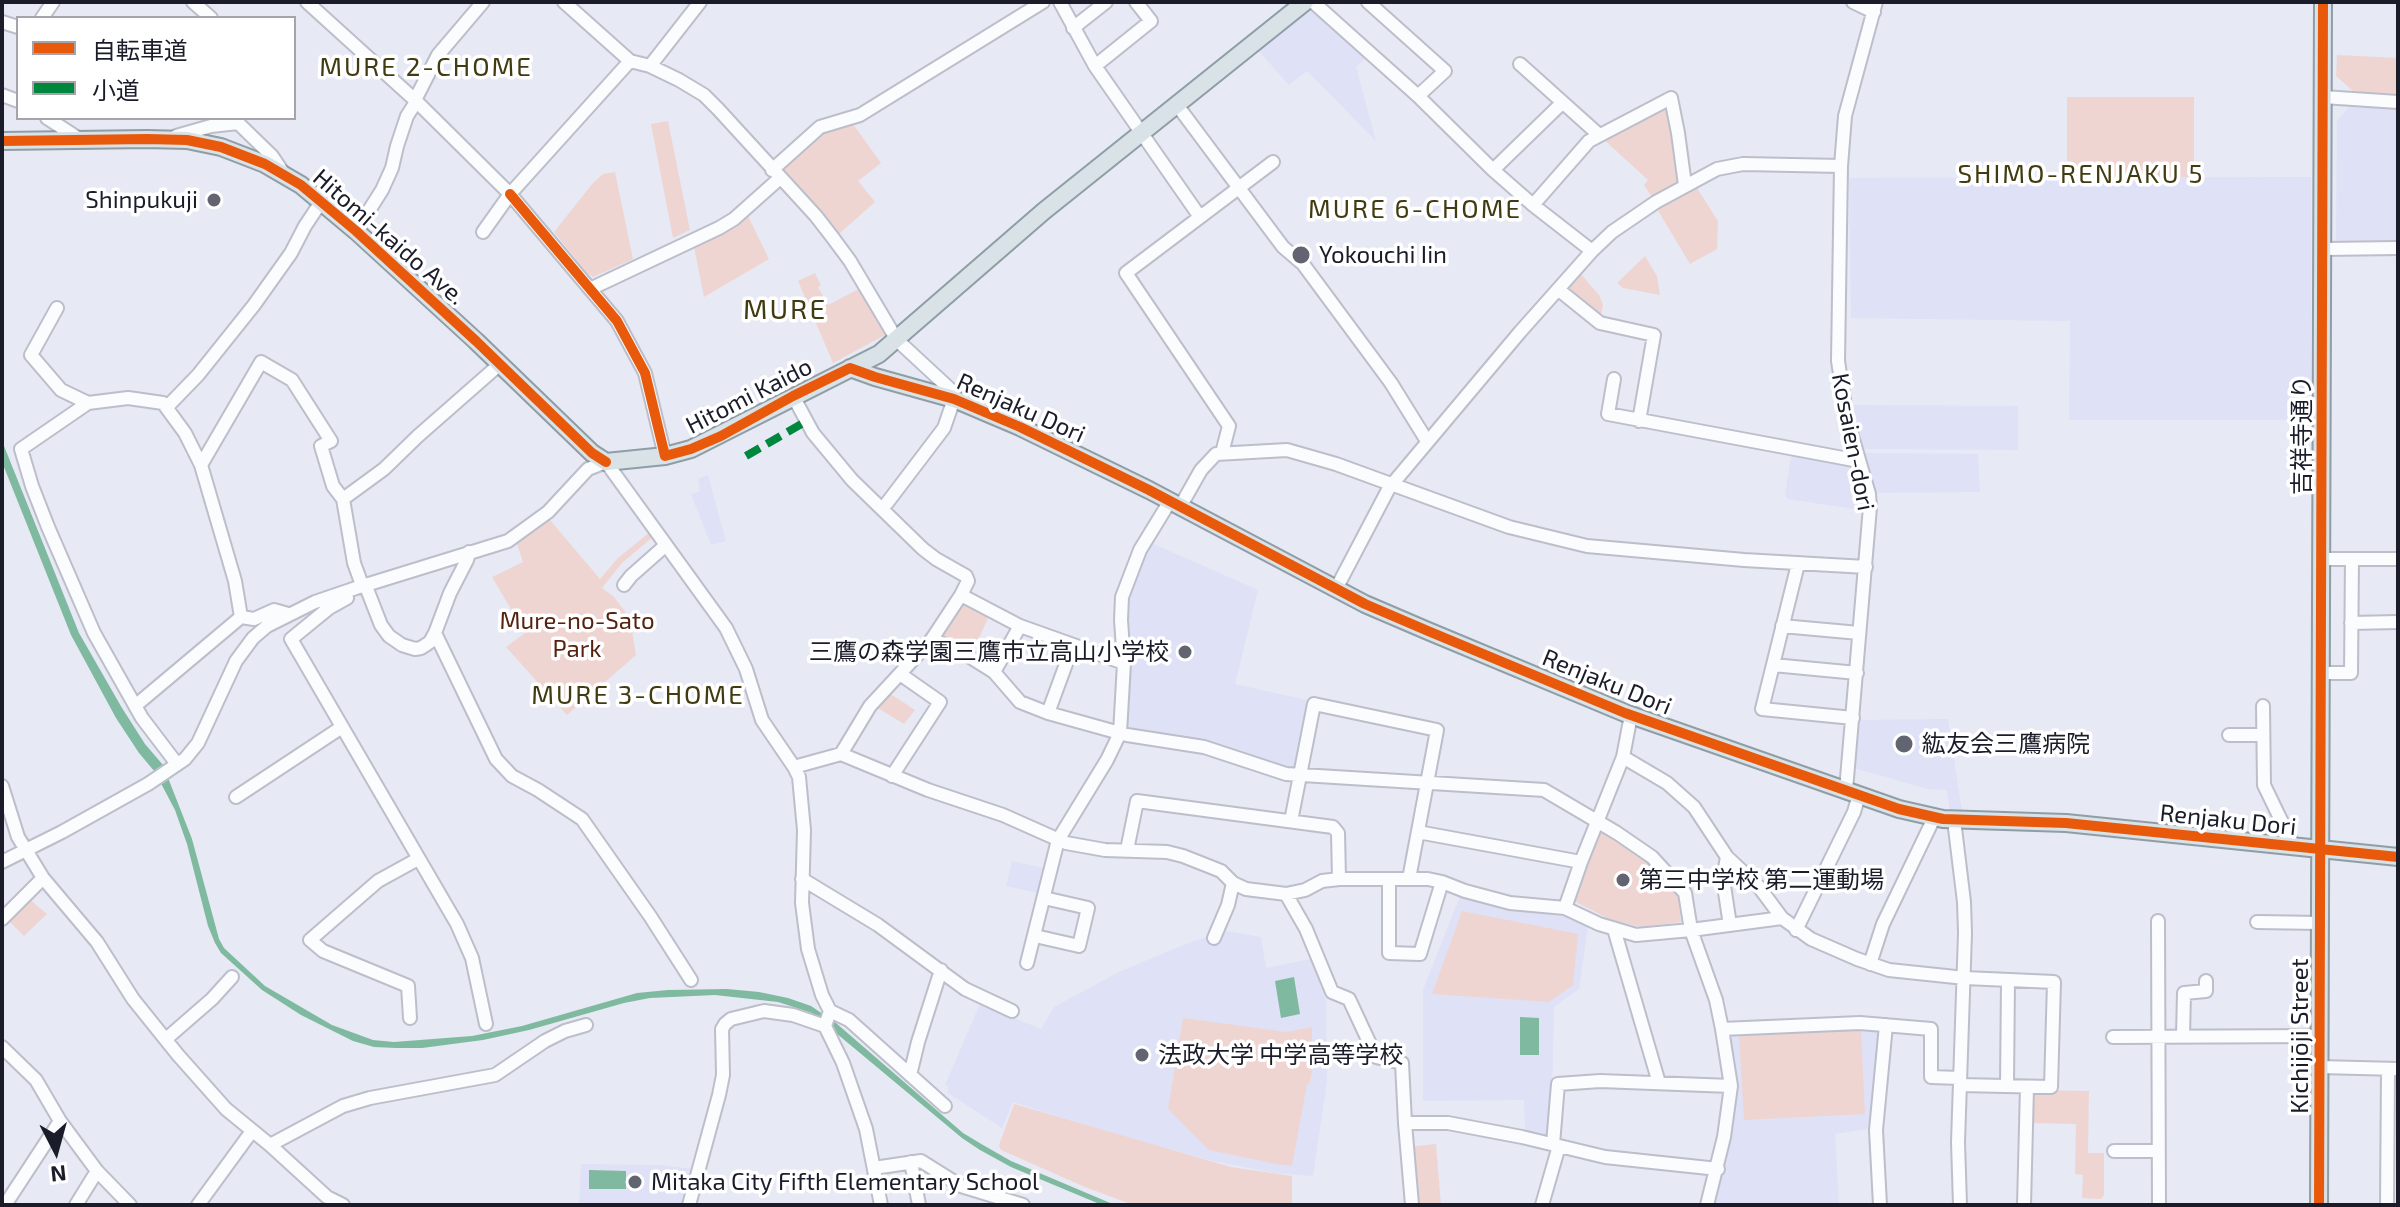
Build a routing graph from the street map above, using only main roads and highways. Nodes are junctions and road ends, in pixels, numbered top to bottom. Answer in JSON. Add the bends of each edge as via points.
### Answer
{"nodes":[{"id":1,"x":1305,"y":2,"type":"edge"},
{"id":2,"x":2323,"y":2,"type":"edge"},
{"id":3,"x":2,"y":141,"type":"edge"},
{"id":4,"x":850,"y":368,"type":"junction"},
{"id":5,"x":606,"y":462,"type":"joint"},
{"id":6,"x":2320,"y":849,"type":"junction"},
{"id":7,"x":2398,"y":857,"type":"edge"},
{"id":8,"x":2320,"y":923,"type":"joint"},
{"id":9,"x":2319,"y":1205,"type":"edge"}],
"edges":[{"from":1,"to":4,"type":"main road","name":"Hitomi Kaido","via":[[1044,211],[897,340]]},
{"from":2,"to":6,"type":"main road","name":"吉祥寺通り"},
{"from":3,"to":5,"type":"main road","name":"Hitomi-kaido Ave.","via":[[187,140],[244,155],[284,174],[356,231]]},
{"from":4,"to":5,"type":"main road","name":"Hitomi Kaido","via":[[703,444],[665,456]]},
{"from":4,"to":6,"type":"main road","name":"Renjaku Dori","via":[[954,399],[1046,440],[1428,631],[1631,715],[1853,793],[1934,818],[2066,823]]},
{"from":6,"to":7,"type":"main road","name":"Renjaku Dori"},
{"from":6,"to":8,"type":"main road","name":"吉祥寺通り"},
{"from":8,"to":9,"type":"main road","name":"Kichijōji Street"}]}
